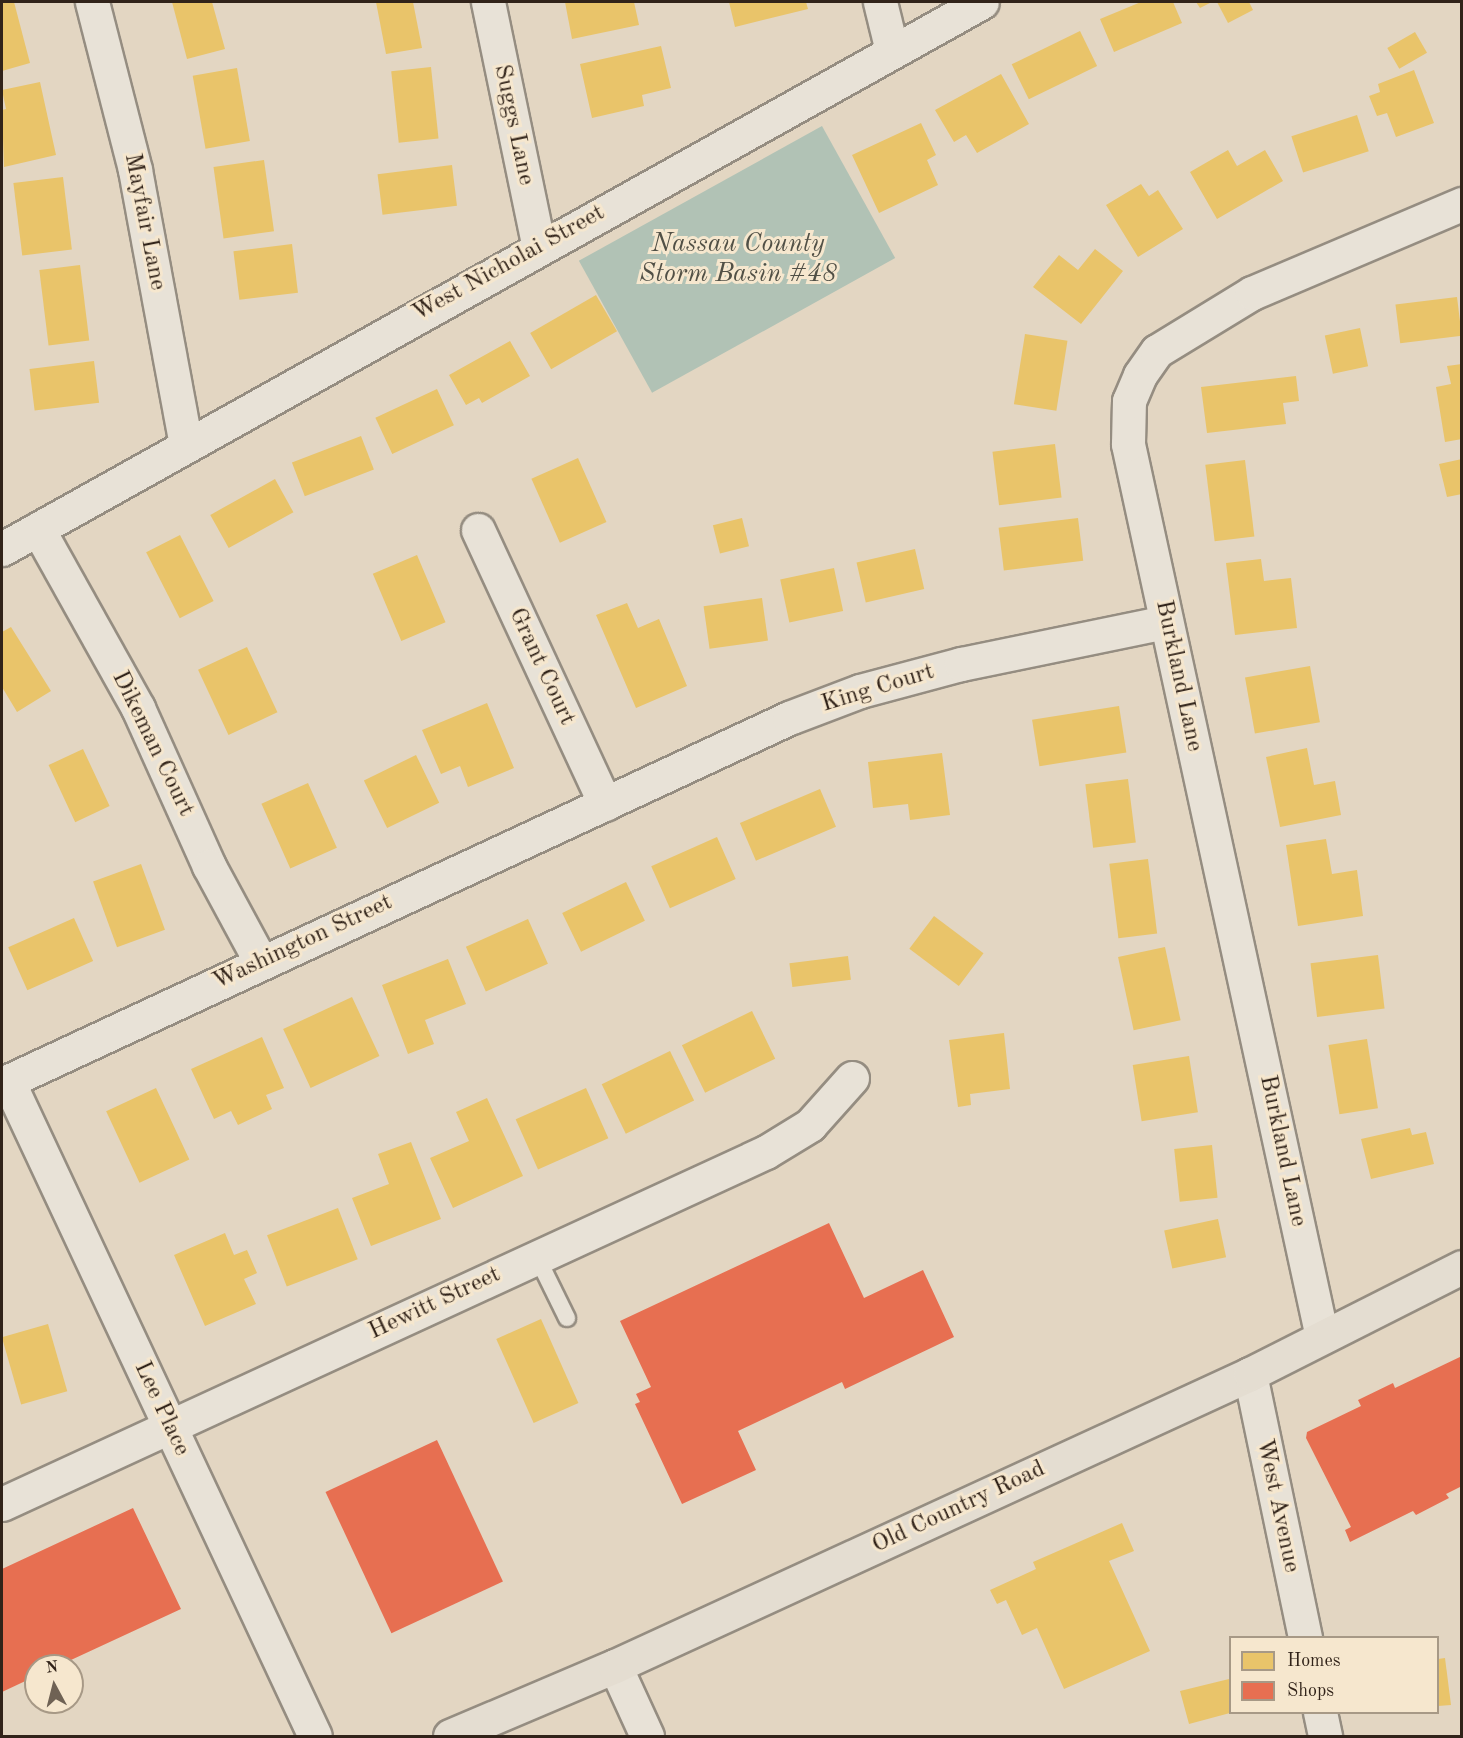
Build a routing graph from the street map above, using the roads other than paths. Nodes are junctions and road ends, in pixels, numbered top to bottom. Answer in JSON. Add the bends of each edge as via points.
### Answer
{"nodes":[{"id":1,"x":92,"y":2,"type":"edge"},
{"id":2,"x":488,"y":2,"type":"edge"},
{"id":3,"x":880,"y":2,"type":"edge"},
{"id":4,"x":981,"y":2,"type":"edge"},
{"id":5,"x":892,"y":51,"type":"junction"},
{"id":6,"x":1461,"y":204,"type":"edge"},
{"id":7,"x":539,"y":248,"type":"junction"},
{"id":8,"x":186,"y":445,"type":"junction"},
{"id":9,"x":38,"y":528,"type":"junction"},
{"id":10,"x":478,"y":530,"type":"dead end"},
{"id":11,"x":2,"y":549,"type":"edge"},
{"id":12,"x":1166,"y":622,"type":"junction"},
{"id":13,"x":605,"y":804,"type":"junction"},
{"id":14,"x":261,"y":962,"type":"junction"},
{"id":15,"x":852,"y":1078,"type":"dead end"},
{"id":16,"x":5,"y":1083,"type":"edge"},
{"id":17,"x":537,"y":1257,"type":"junction"},
{"id":18,"x":1461,"y":1267,"type":"edge"},
{"id":19,"x":567,"y":1318,"type":"dead end"},
{"id":20,"x":1322,"y":1337,"type":"junction"},
{"id":21,"x":1250,"y":1374,"type":"junction"},
{"id":22,"x":170,"y":1426,"type":"junction"},
{"id":23,"x":2,"y":1504,"type":"edge"},
{"id":24,"x":1305,"y":1636,"type":"edge"},
{"id":25,"x":615,"y":1666,"type":"junction"},
{"id":26,"x":1320,"y":1714,"type":"edge"},
{"id":27,"x":315,"y":1737,"type":"edge"},
{"id":28,"x":450,"y":1737,"type":"edge"},
{"id":29,"x":647,"y":1737,"type":"edge"},
{"id":30,"x":1325,"y":1737,"type":"edge"}],
"edges":[{"from":1,"to":8,"type":"street","name":"Mayfair Lane","via":[[135,170]]},
{"from":2,"to":7,"type":"street","name":"Suggs Lane"},
{"from":3,"to":5,"type":"street"},
{"from":4,"to":5,"type":"street","name":"West Nicholai Street"},
{"from":5,"to":7,"type":"street","name":"West Nicholai Street"},
{"from":6,"to":12,"type":"street","name":"Burkland Lane","via":[[1252,293],[1157,351],[1140,375],[1129,401],[1128,444]]},
{"from":7,"to":8,"type":"street","name":"West Nicholai Street"},
{"from":8,"to":9,"type":"street","name":"West Nicholai Street"},
{"from":9,"to":11,"type":"street","name":"West Nicholai Street"},
{"from":9,"to":14,"type":"street","name":"Dikeman Court","via":[[138,708],[209,866]]},
{"from":10,"to":13,"type":"street","name":"Grant Court"},
{"from":12,"to":13,"type":"street","name":"King Court","via":[[961,664],[860,691],[789,718]]},
{"from":12,"to":20,"type":"street","name":"Burkland Lane"},
{"from":13,"to":14,"type":"street","name":"Washington Street"},
{"from":14,"to":16,"type":"street","name":"Washington Street"},
{"from":15,"to":17,"type":"street","name":"Hewitt Street","via":[[831,1105],[787,1141]]},
{"from":16,"to":22,"type":"street","name":"Lee Place"},
{"from":17,"to":19,"type":"lane"},
{"from":17,"to":22,"type":"street","name":"Hewitt Street"},
{"from":18,"to":20,"type":"main road","name":"Old Country Road"},
{"from":20,"to":21,"type":"main road","name":"Old Country Road"},
{"from":21,"to":24,"type":"street","name":"West Avenue"},
{"from":21,"to":25,"type":"main road","name":"Old Country Road"},
{"from":22,"to":23,"type":"street","name":"Hewitt Street"},
{"from":22,"to":27,"type":"street","name":"Lee Place"},
{"from":25,"to":28,"type":"main road","name":"Old Country Road"},
{"from":25,"to":29,"type":"street"},
{"from":26,"to":30,"type":"street"}]}
